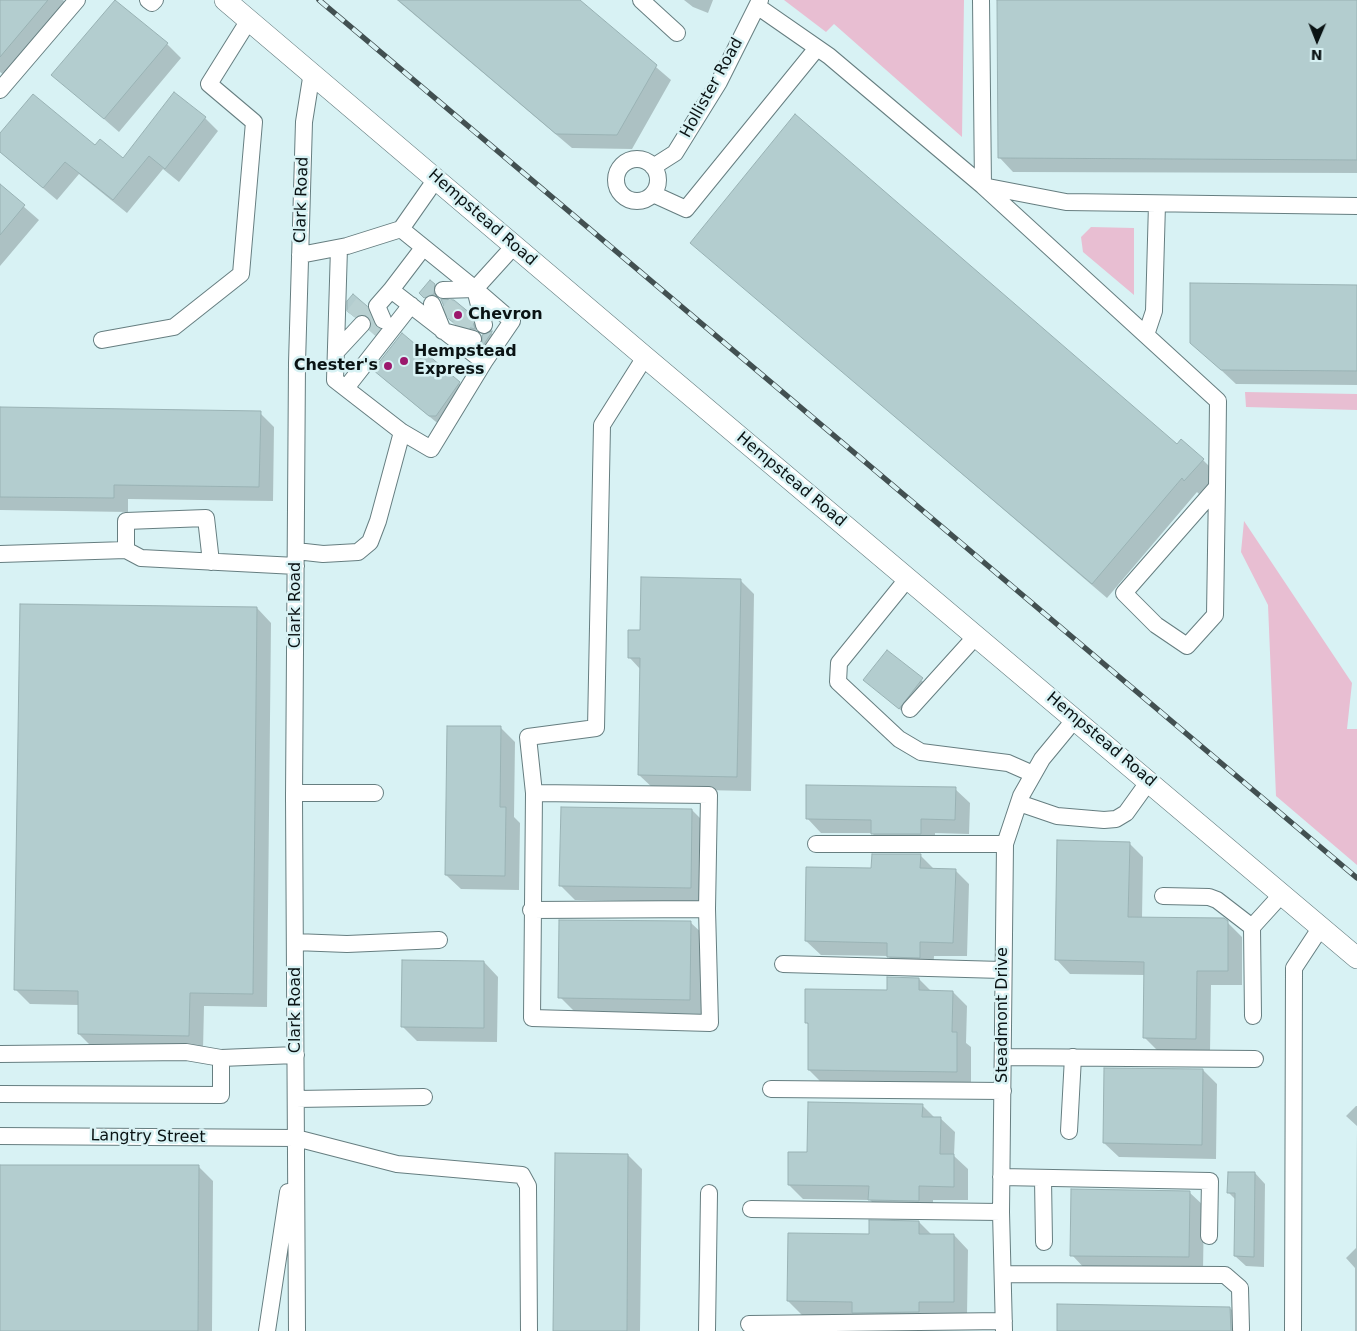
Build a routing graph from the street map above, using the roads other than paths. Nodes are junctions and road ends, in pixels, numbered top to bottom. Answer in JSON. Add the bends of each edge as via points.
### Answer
{"nodes":[{"id":1,"x":77,"y":0,"type":"edge"},
{"id":2,"x":148,"y":0,"type":"edge"},
{"id":3,"x":155,"y":0,"type":"edge"},
{"id":4,"x":226,"y":0,"type":"edge"},
{"id":5,"x":641,"y":0,"type":"edge"},
{"id":6,"x":981,"y":0,"type":"edge"},
{"id":7,"x":758,"y":3,"type":"edge"},
{"id":8,"x":249,"y":20,"type":"junction"},
{"id":9,"x":677,"y":34,"type":"dead end"},
{"id":10,"x":818,"y":48,"type":"junction"},
{"id":11,"x":312,"y":72,"type":"junction"},
{"id":12,"x":0,"y":90,"type":"edge"},
{"id":13,"x":654,"y":167,"type":"junction"},
{"id":14,"x":436,"y":179,"type":"junction"},
{"id":15,"x":983,"y":186,"type":"junction"},
{"id":16,"x":653,"y":194,"type":"junction"},
{"id":17,"x":1157,"y":204,"type":"junction"},
{"id":18,"x":1357,"y":206,"type":"edge"},
{"id":19,"x":401,"y":229,"type":"junction"},
{"id":20,"x":514,"y":246,"type":"junction"},
{"id":21,"x":339,"y":248,"type":"junction"},
{"id":22,"x":423,"y":248,"type":"junction"},
{"id":23,"x":300,"y":255,"type":"junction"},
{"id":24,"x":475,"y":289,"type":"junction"},
{"id":25,"x":391,"y":290,"type":"junction"},
{"id":26,"x":443,"y":290,"type":"dead end"},
{"id":27,"x":457,"y":302,"type":"tunnel mouth"},
{"id":28,"x":432,"y":304,"type":"dead end"},
{"id":29,"x":410,"y":305,"type":"junction"},
{"id":30,"x":374,"y":310,"type":"tunnel mouth"},
{"id":31,"x":471,"y":314,"type":"tunnel mouth"},
{"id":32,"x":444,"y":323,"type":"junction"},
{"id":33,"x":484,"y":325,"type":"dead end"},
{"id":34,"x":361,"y":326,"type":"tunnel mouth"},
{"id":35,"x":459,"y":328,"type":"dead end"},
{"id":36,"x":1146,"y":335,"type":"junction"},
{"id":37,"x":473,"y":339,"type":"dead end"},
{"id":38,"x":102,"y":340,"type":"dead end"},
{"id":39,"x":336,"y":352,"type":"junction"},
{"id":40,"x":644,"y":357,"type":"junction"},
{"id":41,"x":484,"y":362,"type":"junction"},
{"id":42,"x":346,"y":388,"type":"junction"},
{"id":43,"x":402,"y":432,"type":"junction"},
{"id":44,"x":1217,"y":487,"type":"junction"},
{"id":45,"x":126,"y":550,"type":"junction"},
{"id":46,"x":0,"y":554,"type":"edge"},
{"id":47,"x":296,"y":559,"type":"junction"},
{"id":48,"x":210,"y":562,"type":"junction"},
{"id":49,"x":908,"y":578,"type":"junction"},
{"id":50,"x":976,"y":636,"type":"junction"},
{"id":51,"x":910,"y":709,"type":"dead end"},
{"id":52,"x":1075,"y":719,"type":"junction"},
{"id":53,"x":1034,"y":774,"type":"junction"},
{"id":54,"x":1149,"y":781,"type":"junction"},
{"id":55,"x":294,"y":793,"type":"junction"},
{"id":56,"x":375,"y":793,"type":"dead end"},
{"id":57,"x":534,"y":793,"type":"junction"},
{"id":58,"x":1019,"y":803,"type":"junction"},
{"id":59,"x":816,"y":844,"type":"dead end"},
{"id":60,"x":1005,"y":844,"type":"junction"},
{"id":61,"x":1282,"y":894,"type":"junction"},
{"id":62,"x":1163,"y":896,"type":"dead end"},
{"id":63,"x":707,"y":909,"type":"junction"},
{"id":64,"x":531,"y":910,"type":"junction"},
{"id":65,"x":1252,"y":927,"type":"junction"},
{"id":66,"x":1321,"y":927,"type":"junction"},
{"id":67,"x":439,"y":940,"type":"dead end"},
{"id":68,"x":295,"y":942,"type":"junction"},
{"id":69,"x":1357,"y":958,"type":"edge"},
{"id":70,"x":783,"y":964,"type":"dead end"},
{"id":71,"x":1002,"y":970,"type":"junction"},
{"id":72,"x":1253,"y":1016,"type":"dead end"},
{"id":73,"x":0,"y":1054,"type":"edge"},
{"id":74,"x":296,"y":1055,"type":"junction"},
{"id":75,"x":1003,"y":1057,"type":"junction"},
{"id":76,"x":1073,"y":1057,"type":"junction"},
{"id":77,"x":221,"y":1058,"type":"junction"},
{"id":78,"x":1255,"y":1059,"type":"dead end"},
{"id":79,"x":771,"y":1089,"type":"dead end"},
{"id":80,"x":1003,"y":1092,"type":"junction"},
{"id":81,"x":0,"y":1094,"type":"edge"},
{"id":82,"x":424,"y":1097,"type":"dead end"},
{"id":83,"x":296,"y":1100,"type":"junction"},
{"id":84,"x":1069,"y":1131,"type":"dead end"},
{"id":85,"x":0,"y":1136,"type":"edge"},
{"id":86,"x":296,"y":1138,"type":"junction"},
{"id":87,"x":1001,"y":1177,"type":"junction"},
{"id":88,"x":1044,"y":1179,"type":"junction"},
{"id":89,"x":709,"y":1193,"type":"dead end"},
{"id":90,"x":751,"y":1209,"type":"dead end"},
{"id":91,"x":1001,"y":1212,"type":"junction"},
{"id":92,"x":1209,"y":1236,"type":"dead end"},
{"id":93,"x":1044,"y":1242,"type":"dead end"},
{"id":94,"x":1003,"y":1274,"type":"junction"},
{"id":95,"x":749,"y":1324,"type":"dead end"},
{"id":96,"x":1004,"y":1326,"type":"edge"},
{"id":97,"x":1241,"y":1329,"type":"dead end"},
{"id":98,"x":267,"y":1331,"type":"edge"},
{"id":99,"x":297,"y":1331,"type":"edge"},
{"id":100,"x":528,"y":1331,"type":"edge"},
{"id":101,"x":707,"y":1331,"type":"edge"},
{"id":102,"x":1294,"y":1331,"type":"edge"}],
"edges":[{"from":1,"to":12,"type":"street"},
{"from":2,"to":3,"type":"street","via":[[152,3]]},
{"from":4,"to":8,"type":"main road","name":"Hempstead Road"},
{"from":5,"to":9,"type":"street"},
{"from":6,"to":15,"type":"street"},
{"from":7,"to":10,"type":"street"},
{"from":7,"to":13,"type":"street","name":"Hollister Road","via":[[719,82],[675,153]]},
{"from":8,"to":11,"type":"main road","name":"Hempstead Road"},
{"from":8,"to":38,"type":"street","via":[[209,84],[254,122],[241,274],[174,327]]},
{"from":10,"to":15,"type":"street"},
{"from":10,"to":16,"type":"street","via":[[686,209]]},
{"from":11,"to":14,"type":"main road","name":"Hempstead Road"},
{"from":11,"to":23,"type":"street","name":"Clark Road","via":[[304,122]]},
{"from":13,"to":16,"type":"street","via":[[658,180]]},
{"from":13,"to":16,"type":"street","via":[[642,160],[629,161],[619,169],[616,182],[621,194],[633,201],[648,199]]},
{"from":14,"to":19,"type":"street"},
{"from":14,"to":20,"type":"main road","name":"Hempstead Road"},
{"from":15,"to":17,"type":"street","via":[[1066,202]]},
{"from":15,"to":36,"type":"street"},
{"from":17,"to":18,"type":"street"},
{"from":17,"to":36,"type":"street","via":[[1154,311]]},
{"from":19,"to":21,"type":"street"},
{"from":19,"to":22,"type":"street"},
{"from":20,"to":24,"type":"street"},
{"from":20,"to":40,"type":"main road","name":"Hempstead Road"},
{"from":21,"to":23,"type":"street"},
{"from":21,"to":39,"type":"street"},
{"from":22,"to":24,"type":"street"},
{"from":22,"to":25,"type":"street"},
{"from":23,"to":47,"type":"street","name":"Clark Road"},
{"from":24,"to":26,"type":"street"},
{"from":24,"to":27,"type":"street"},
{"from":24,"to":31,"type":"street"},
{"from":24,"to":33,"type":"street"},
{"from":24,"to":41,"type":"street","via":[[512,321]]},
{"from":25,"to":29,"type":"street"},
{"from":25,"to":30,"type":"street"},
{"from":28,"to":32,"type":"street"},
{"from":29,"to":32,"type":"street"},
{"from":29,"to":42,"type":"street"},
{"from":32,"to":35,"type":"street"},
{"from":32,"to":37,"type":"street"},
{"from":32,"to":41,"type":"street"},
{"from":34,"to":39,"type":"street"},
{"from":36,"to":44,"type":"street","via":[[1218,401]]},
{"from":39,"to":42,"type":"street","via":[[335,380]]},
{"from":40,"to":49,"type":"main road","name":"Hempstead Road"},
{"from":40,"to":57,"type":"street","via":[[602,425],[596,728],[528,737]]},
{"from":41,"to":43,"type":"street","via":[[431,450]]},
{"from":42,"to":43,"type":"street"},
{"from":43,"to":47,"type":"street","via":[[370,542],[358,552]]},
{"from":44,"to":44,"type":"street","via":[[1215,615],[1187,646],[1156,625],[1124,592]]},
{"from":45,"to":46,"type":"street"},
{"from":45,"to":48,"type":"street","via":[[141,558]]},
{"from":45,"to":48,"type":"street","via":[[126,521],[206,518]]},
{"from":47,"to":48,"type":"street"},
{"from":47,"to":55,"type":"street","name":"Clark Road"},
{"from":49,"to":50,"type":"main road","name":"Hempstead Road"},
{"from":49,"to":53,"type":"street","via":[[840,663],[838,682],[899,740],[921,752],[1008,763]]},
{"from":50,"to":51,"type":"street"},
{"from":50,"to":52,"type":"main road","name":"Hempstead Road"},
{"from":52,"to":53,"type":"street","name":"Steadmont Drive"},
{"from":52,"to":54,"type":"main road","name":"Hempstead Road"},
{"from":53,"to":58,"type":"street","name":"Steadmont Drive"},
{"from":54,"to":58,"type":"street","via":[[1126,813],[1116,819],[1057,816]]},
{"from":54,"to":61,"type":"main road","name":"Hempstead Road"},
{"from":55,"to":56,"type":"street"},
{"from":55,"to":68,"type":"street","name":"Clark Road"},
{"from":57,"to":63,"type":"street","via":[[709,795]]},
{"from":57,"to":64,"type":"street"},
{"from":58,"to":60,"type":"street","name":"Steadmont Drive"},
{"from":59,"to":60,"type":"street"},
{"from":60,"to":71,"type":"street","name":"Steadmont Drive"},
{"from":61,"to":65,"type":"street"},
{"from":61,"to":66,"type":"main road","name":"Hempstead Road"},
{"from":62,"to":65,"type":"street","via":[[1209,897]]},
{"from":63,"to":64,"type":"street"},
{"from":63,"to":64,"type":"street","via":[[710,1023],[532,1018]]},
{"from":65,"to":72,"type":"street"},
{"from":66,"to":69,"type":"main road","name":"Hempstead Road"},
{"from":66,"to":102,"type":"street","via":[[1294,968]]},
{"from":67,"to":68,"type":"street","via":[[347,944]]},
{"from":68,"to":74,"type":"street","name":"Clark Road"},
{"from":70,"to":71,"type":"street"},
{"from":71,"to":75,"type":"street","name":"Steadmont Drive"},
{"from":73,"to":77,"type":"street","via":[[186,1052]]},
{"from":74,"to":77,"type":"street"},
{"from":74,"to":83,"type":"street","name":"Clark Road"},
{"from":75,"to":76,"type":"street"},
{"from":75,"to":80,"type":"street","name":"Steadmont Drive"},
{"from":76,"to":78,"type":"street"},
{"from":76,"to":84,"type":"street"},
{"from":77,"to":81,"type":"street","via":[[221,1095]]},
{"from":79,"to":80,"type":"street"},
{"from":80,"to":87,"type":"street","name":"Steadmont Drive"},
{"from":82,"to":83,"type":"street"},
{"from":83,"to":86,"type":"street","name":"Clark Road"},
{"from":85,"to":86,"type":"street","name":"Langtry Street"},
{"from":86,"to":98,"type":"street","name":"Clark Road"},
{"from":86,"to":99,"type":"street","name":"Clark Road"},
{"from":86,"to":100,"type":"street","name":"Langtry Street","via":[[397,1164],[522,1175],[528,1186]]},
{"from":87,"to":88,"type":"street"},
{"from":87,"to":91,"type":"street","name":"Steadmont Drive"},
{"from":88,"to":92,"type":"street","via":[[1210,1181]]},
{"from":88,"to":93,"type":"street"},
{"from":89,"to":101,"type":"street"},
{"from":90,"to":91,"type":"street"},
{"from":91,"to":94,"type":"street","name":"Steadmont Drive"},
{"from":94,"to":96,"type":"street","name":"Steadmont Drive"},
{"from":94,"to":97,"type":"street","via":[[1225,1275],[1240,1288]]},
{"from":95,"to":96,"type":"street"}]}
